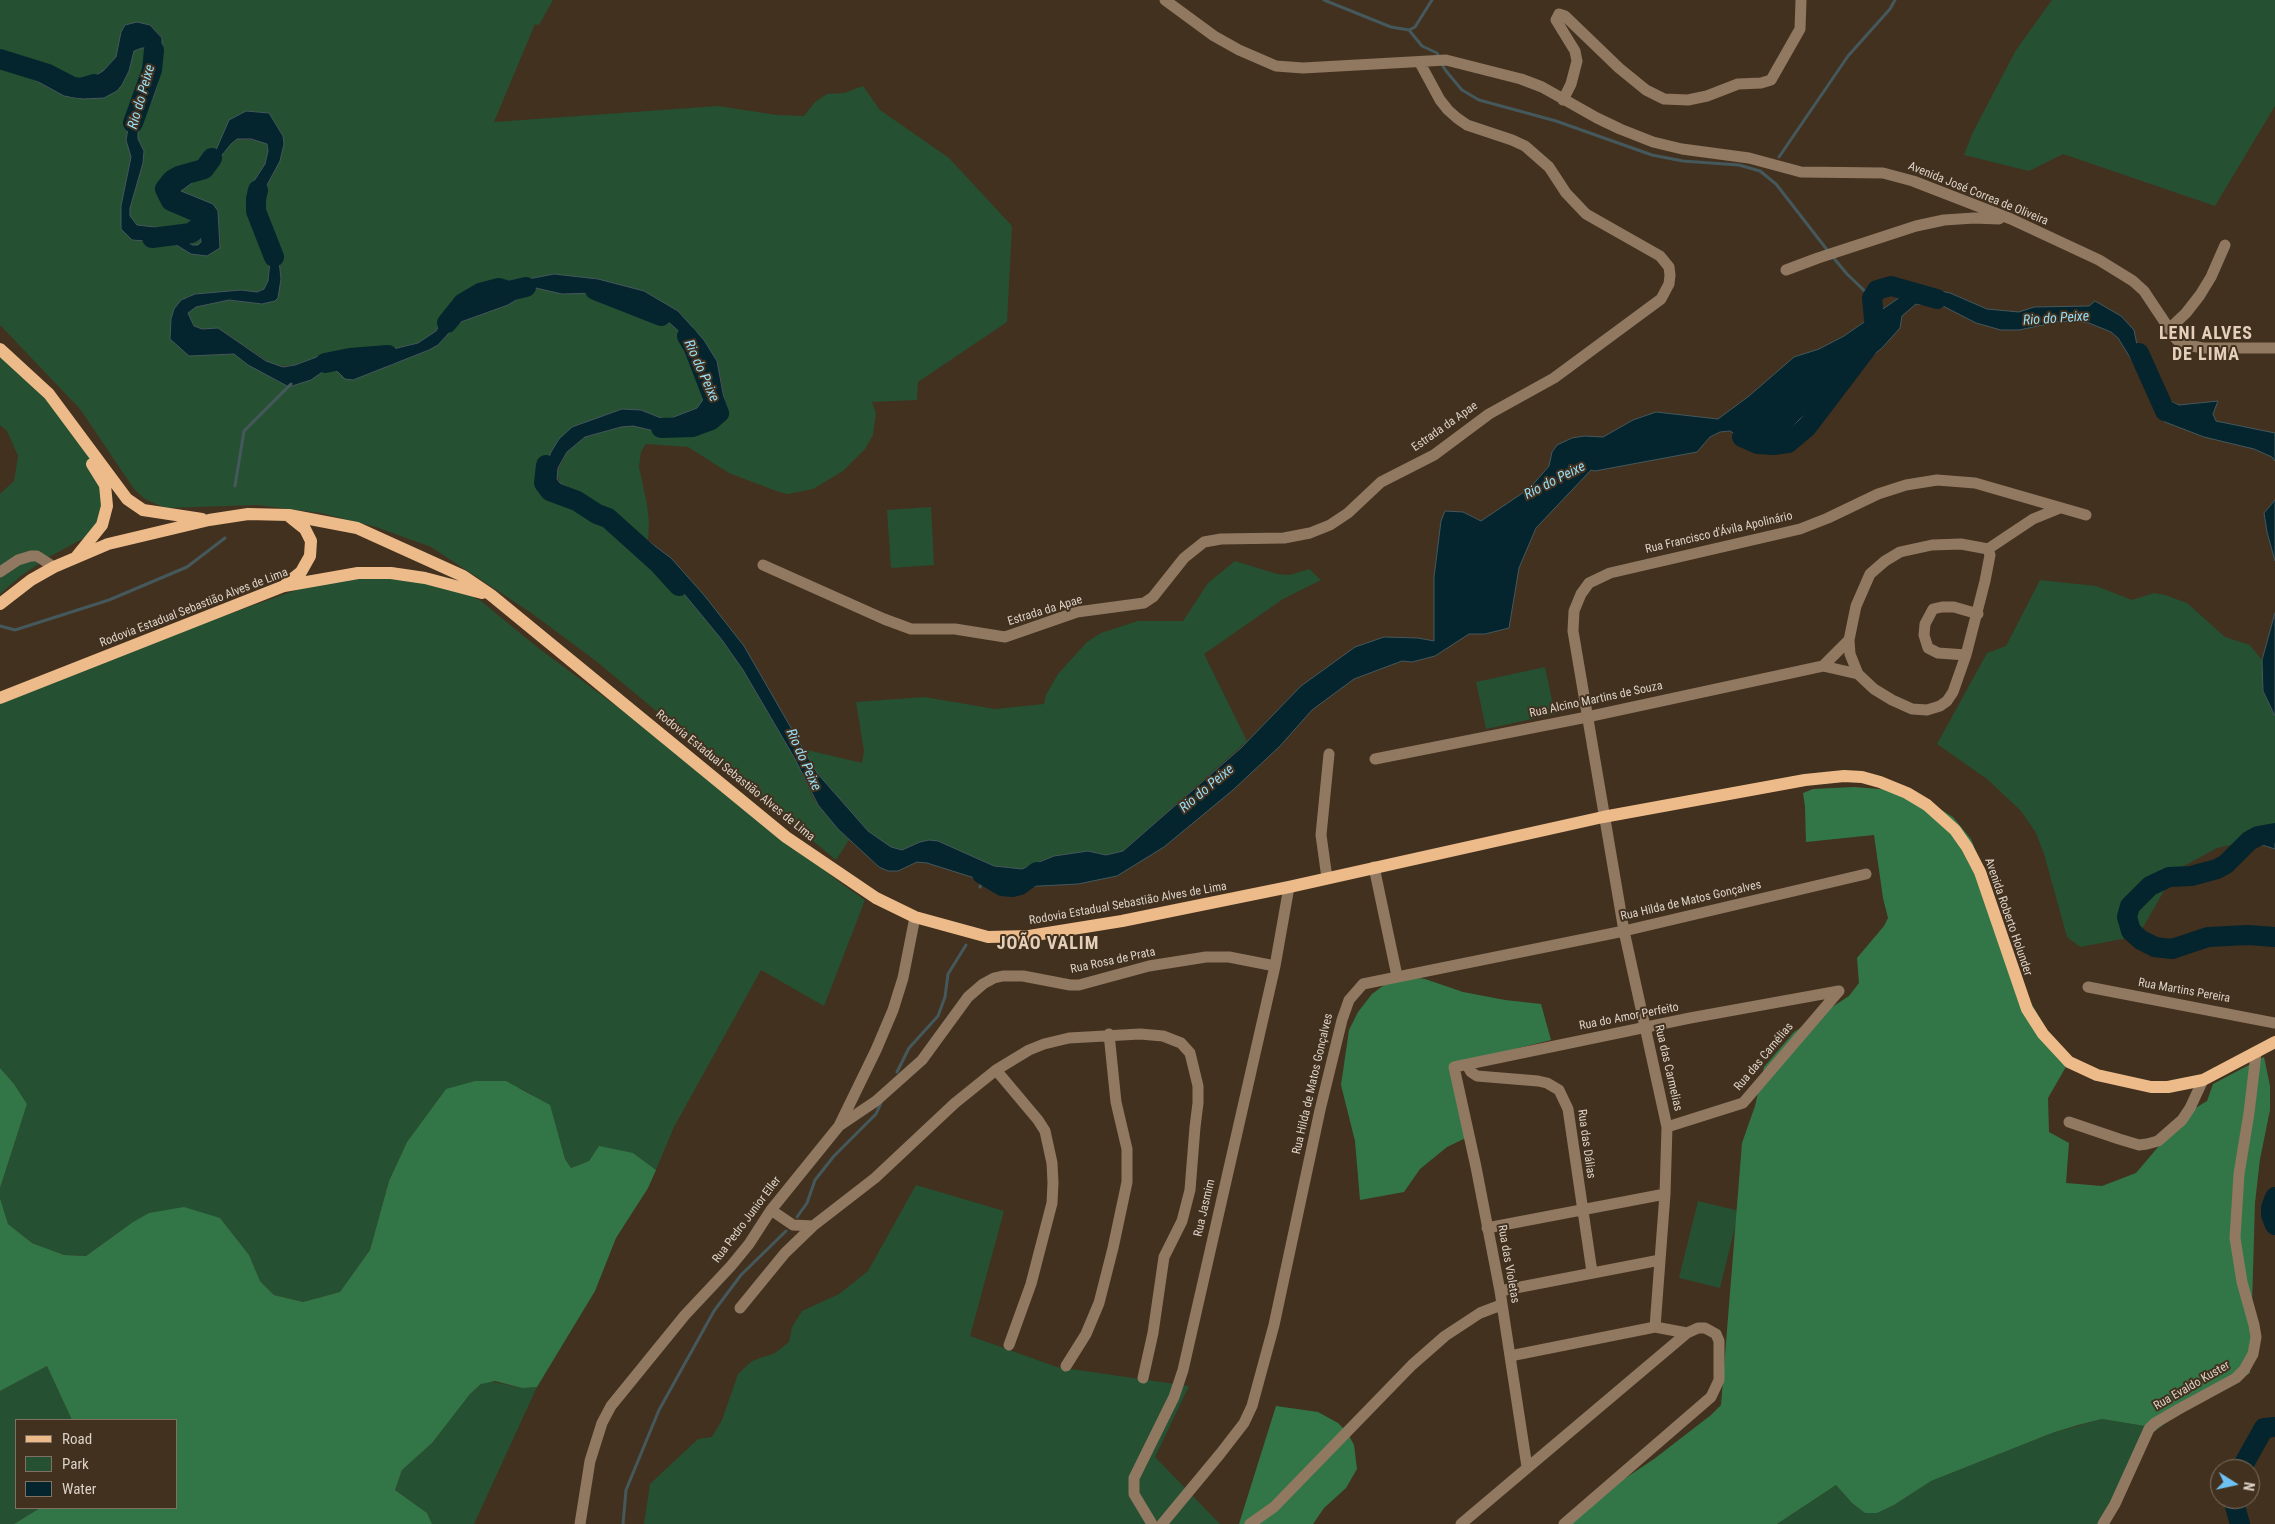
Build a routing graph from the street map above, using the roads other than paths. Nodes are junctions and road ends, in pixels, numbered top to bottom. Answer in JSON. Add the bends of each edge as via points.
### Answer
{"nodes":[{"id":1,"x":1165,"y":0,"type":"edge"},
{"id":2,"x":1801,"y":0,"type":"edge"},
{"id":3,"x":1420,"y":63,"type":"junction"},
{"id":4,"x":1563,"y":100,"type":"junction"},
{"id":5,"x":2011,"y":219,"type":"junction"},
{"id":6,"x":2225,"y":245,"type":"dead end"},
{"id":7,"x":1786,"y":270,"type":"dead end"},
{"id":8,"x":2169,"y":329,"type":"junction"},
{"id":9,"x":2275,"y":348,"type":"edge"},
{"id":10,"x":0,"y":349,"type":"edge"},
{"id":11,"x":49,"y":394,"type":"junction"},
{"id":12,"x":2060,"y":508,"type":"junction"},
{"id":13,"x":289,"y":515,"type":"junction"},
{"id":14,"x":2086,"y":515,"type":"dead end"},
{"id":15,"x":209,"y":520,"type":"junction"},
{"id":16,"x":1988,"y":549,"type":"junction"},
{"id":17,"x":75,"y":558,"type":"junction"},
{"id":18,"x":763,"y":565,"type":"dead end"},
{"id":19,"x":54,"y":567,"type":"junction"},
{"id":20,"x":0,"y":572,"type":"edge"},
{"id":21,"x":284,"y":586,"type":"junction"},
{"id":22,"x":491,"y":595,"type":"junction"},
{"id":23,"x":0,"y":604,"type":"edge"},
{"id":24,"x":1978,"y":614,"type":"junction"},
{"id":25,"x":1849,"y":640,"type":"junction"},
{"id":26,"x":1966,"y":655,"type":"junction"},
{"id":27,"x":1823,"y":666,"type":"junction"},
{"id":28,"x":1858,"y":674,"type":"junction"},
{"id":29,"x":0,"y":697,"type":"edge"},
{"id":30,"x":1587,"y":717,"type":"junction"},
{"id":31,"x":1329,"y":754,"type":"dead end"},
{"id":32,"x":1375,"y":759,"type":"dead end"},
{"id":33,"x":1603,"y":817,"type":"junction"},
{"id":34,"x":1374,"y":867,"type":"junction"},
{"id":35,"x":1866,"y":874,"type":"dead end"},
{"id":36,"x":1327,"y":878,"type":"junction"},
{"id":37,"x":1289,"y":887,"type":"junction"},
{"id":38,"x":915,"y":917,"type":"junction"},
{"id":39,"x":1624,"y":931,"type":"junction"},
{"id":40,"x":1275,"y":966,"type":"junction"},
{"id":41,"x":1396,"y":976,"type":"junction"},
{"id":42,"x":2088,"y":987,"type":"dead end"},
{"id":43,"x":1839,"y":991,"type":"joint"},
{"id":44,"x":2275,"y":1023,"type":"edge"},
{"id":45,"x":1644,"y":1028,"type":"junction"},
{"id":46,"x":1109,"y":1034,"type":"junction"},
{"id":47,"x":2275,"y":1042,"type":"edge"},
{"id":48,"x":2256,"y":1054,"type":"junction"},
{"id":49,"x":1468,"y":1065,"type":"junction"},
{"id":50,"x":1454,"y":1068,"type":"joint"},
{"id":51,"x":996,"y":1070,"type":"junction"},
{"id":52,"x":2203,"y":1080,"type":"junction"},
{"id":53,"x":2069,"y":1122,"type":"dead end"},
{"id":54,"x":839,"y":1126,"type":"junction"},
{"id":55,"x":1667,"y":1127,"type":"junction"},
{"id":56,"x":1665,"y":1194,"type":"junction"},
{"id":57,"x":1582,"y":1209,"type":"junction"},
{"id":58,"x":770,"y":1210,"type":"junction"},
{"id":59,"x":813,"y":1226,"type":"junction"},
{"id":60,"x":1487,"y":1228,"type":"junction"},
{"id":61,"x":1660,"y":1260,"type":"junction"},
{"id":62,"x":1592,"y":1272,"type":"junction"},
{"id":63,"x":1500,"y":1291,"type":"junction"},
{"id":64,"x":1501,"y":1305,"type":"junction"},
{"id":65,"x":740,"y":1308,"type":"dead end"},
{"id":66,"x":1655,"y":1327,"type":"junction"},
{"id":67,"x":1687,"y":1333,"type":"junction"},
{"id":68,"x":1009,"y":1345,"type":"dead end"},
{"id":69,"x":1510,"y":1356,"type":"junction"},
{"id":70,"x":1066,"y":1366,"type":"dead end"},
{"id":71,"x":1143,"y":1378,"type":"dead end"},
{"id":72,"x":1527,"y":1467,"type":"junction"},
{"id":73,"x":580,"y":1524,"type":"edge"},
{"id":74,"x":1152,"y":1524,"type":"edge"},
{"id":75,"x":1162,"y":1524,"type":"edge"},
{"id":76,"x":1250,"y":1524,"type":"edge"},
{"id":77,"x":1461,"y":1524,"type":"edge"},
{"id":78,"x":1564,"y":1524,"type":"edge"},
{"id":79,"x":2103,"y":1524,"type":"edge"}],
"edges":[{"from":1,"to":3,"type":"street","name":"Avenida José Correa de Oliveira","via":[[1214,36],[1262,61],[1287,68]]},
{"from":2,"to":4,"type":"street","via":[[1800,29],[1771,80],[1761,84],[1738,84],[1688,100],[1664,99],[1646,90],[1559,14],[1556,20],[1575,51],[1577,61]]},
{"from":3,"to":4,"type":"street","name":"Avenida José Correa de Oliveira","via":[[1446,60],[1521,79]]},
{"from":3,"to":18,"type":"street","name":"Estrada da Apae","via":[[1440,100],[1457,118],[1525,146],[1549,167],[1566,193],[1586,214],[1660,256],[1669,267],[1670,274],[1661,299],[1554,378],[1508,402],[1434,455],[1381,482],[1348,513],[1330,524],[1310,533],[1284,538],[1204,542],[1184,558],[1144,603],[1077,612],[1005,637],[955,629],[911,629]]},
{"from":4,"to":5,"type":"street","name":"Avenida José Correa de Oliveira","via":[[1653,142],[1749,158],[1801,172],[1868,172],[1897,176]]},
{"from":5,"to":7,"type":"street","via":[[1944,220],[1916,226]]},
{"from":5,"to":8,"type":"street","name":"Avenida José Correa de Oliveira","via":[[2099,260],[2132,281],[2153,302]]},
{"from":6,"to":8,"type":"street","via":[[2200,295]]},
{"from":8,"to":9,"type":"street","name":"Avenida José Correa de Oliveira","via":[[2182,344]]},
{"from":10,"to":11,"type":"main road"},
{"from":11,"to":15,"type":"main road","via":[[127,499],[142,510]]},
{"from":11,"to":17,"type":"main road","via":[[105,485],[107,506],[102,525]]},
{"from":12,"to":14,"type":"street","name":"Rua Francisco d'Ávila Apolinário"},
{"from":12,"to":16,"type":"street","via":[[2033,519]]},
{"from":12,"to":30,"type":"street","name":"Rua Francisco d'Ávila Apolinário","via":[[1975,483],[1937,480],[1878,494],[1800,529],[1610,573],[1590,582],[1574,611],[1573,631]]},
{"from":13,"to":15,"type":"main road","name":"Rodovia Estadual Sebastião Alves de Lima","via":[[248,514]]},
{"from":13,"to":21,"type":"main road","via":[[305,529],[311,541],[310,556],[301,572]]},
{"from":13,"to":22,"type":"main road","name":"Rodovia Estadual Sebastião Alves de Lima","via":[[357,528],[464,576]]},
{"from":15,"to":17,"type":"main road","name":"Rodovia Estadual Sebastião Alves de Lima","via":[[108,544]]},
{"from":16,"to":24,"type":"street","name":"Rua Alcino Martins de Souza","via":[[1990,555]]},
{"from":16,"to":25,"type":"street","via":[[1961,544],[1932,545],[1900,552],[1885,560],[1870,574],[1856,606]]},
{"from":17,"to":19,"type":"main road","name":"Rodovia Estadual Sebastião Alves de Lima"},
{"from":19,"to":20,"type":"street","via":[[38,556],[31,556]]},
{"from":19,"to":23,"type":"main road","name":"Rodovia Estadual Sebastião Alves de Lima"},
{"from":21,"to":22,"type":"main road","name":"Rodovia Estadual Sebastião Alves de Lima","via":[[358,573],[391,573],[426,578]]},
{"from":21,"to":29,"type":"main road","name":"Rodovia Estadual Sebastião Alves de Lima"},
{"from":22,"to":38,"type":"main road","name":"Rodovia Estadual Sebastião Alves de Lima","via":[[786,838],[876,898]]},
{"from":24,"to":26,"type":"street","name":"Rua Alcino Martins de Souza"},
{"from":24,"to":26,"type":"street","via":[[1942,607],[1932,609],[1924,624],[1928,648],[1938,653]]},
{"from":25,"to":27,"type":"street"},
{"from":25,"to":28,"type":"street","via":[[1850,654]]},
{"from":26,"to":28,"type":"street","name":"Rua Alcino Martins de Souza","via":[[1958,682],[1947,701],[1927,710],[1912,709],[1892,700]]},
{"from":27,"to":28,"type":"street","name":"Rua Alcino Martins de Souza"},
{"from":27,"to":30,"type":"street","name":"Rua Alcino Martins de Souza"},
{"from":30,"to":32,"type":"street","name":"Rua Alcino Martins de Souza"},
{"from":30,"to":33,"type":"street","name":"Rua Francisco d'Ávila Apolinário"},
{"from":31,"to":36,"type":"street","via":[[1321,835]]},
{"from":33,"to":34,"type":"main road","name":"Rodovia Estadual Sebastião Alves de Lima"},
{"from":33,"to":39,"type":"street","name":"Rua das Carmelias"},
{"from":33,"to":52,"type":"main road","name":"Avenida Roberto Holunder","via":[[1826,777],[1862,777],[1907,793],[1946,821],[1967,847],[1990,899],[2027,1009],[2057,1052],[2083,1070],[2128,1083],[2168,1087]]},
{"from":34,"to":36,"type":"main road","name":"Rodovia Estadual Sebastião Alves de Lima"},
{"from":34,"to":41,"type":"street"},
{"from":35,"to":39,"type":"street","name":"Rua Hilda de Matos Gonçalves"},
{"from":36,"to":37,"type":"main road","name":"Rodovia Estadual Sebastião Alves de Lima"},
{"from":37,"to":38,"type":"main road","name":"Rodovia Estadual Sebastião Alves de Lima","via":[[1030,936],[988,936]]},
{"from":37,"to":40,"type":"street","name":"Rua Jasmim"},
{"from":38,"to":54,"type":"street","name":"Rua Pedro Junior Eller","via":[[893,1010]]},
{"from":39,"to":41,"type":"street","name":"Rua Hilda de Matos Gonçalves"},
{"from":39,"to":45,"type":"street","name":"Rua das Carmelias"},
{"from":40,"to":54,"type":"street","name":"Rua Rosa de Prata","via":[[1238,958],[1214,957],[1149,966],[1079,985],[1023,976],[994,978],[968,997],[922,1060],[876,1101]]},
{"from":40,"to":74,"type":"street","name":"Rua Jasmim","via":[[1183,1370],[1174,1397],[1134,1478],[1134,1494]]},
{"from":41,"to":75,"type":"street","name":"Rua Hilda de Matos Gonçalves","via":[[1363,984],[1349,1000],[1342,1020],[1274,1325],[1252,1406],[1232,1438]]},
{"from":42,"to":44,"type":"street","name":"Rua Martins Pereira"},
{"from":43,"to":45,"type":"street","name":"Rua do Amor Perfeito"},
{"from":43,"to":55,"type":"street","name":"Rua das Camélias","via":[[1743,1103]]},
{"from":45,"to":49,"type":"street","name":"Rua do Amor Perfeito"},
{"from":45,"to":55,"type":"street","name":"Rua das Carmelias"},
{"from":46,"to":51,"type":"street","via":[[1044,1044]]},
{"from":46,"to":70,"type":"street","via":[[1116,1102],[1127,1149],[1127,1182],[1099,1304],[1086,1334]]},
{"from":46,"to":71,"type":"street","via":[[1148,1034],[1181,1043],[1190,1053],[1198,1086],[1190,1190],[1182,1221],[1164,1257]]},
{"from":47,"to":48,"type":"main road","name":"Avenida Roberto Holunder"},
{"from":48,"to":52,"type":"main road","name":"Avenida Roberto Holunder"},
{"from":48,"to":79,"type":"street","name":"Rua Evaldo Kuster","via":[[2239,1174],[2235,1238],[2255,1331],[2253,1354],[2236,1378],[2149,1429]]},
{"from":49,"to":50,"type":"street","name":"Rua do Amor Perfeito"},
{"from":49,"to":57,"type":"street","name":"Rua das Dálias","via":[[1470,1072],[1477,1076],[1538,1081],[1559,1090],[1568,1109]]},
{"from":50,"to":60,"type":"street","name":"Rua das Violetas"},
{"from":51,"to":59,"type":"street","via":[[955,1103],[875,1178]]},
{"from":51,"to":68,"type":"street","via":[[1045,1131],[1053,1183],[1052,1203],[1031,1284]]},
{"from":52,"to":53,"type":"street","via":[[2182,1120],[2158,1141],[2139,1145]]},
{"from":54,"to":58,"type":"street","name":"Rua Pedro Junior Eller"},
{"from":55,"to":56,"type":"street","name":"Rua das Carmelias"},
{"from":56,"to":57,"type":"street"},
{"from":56,"to":61,"type":"street","name":"Rua das Carmelias"},
{"from":57,"to":60,"type":"street"},
{"from":57,"to":62,"type":"street","name":"Rua das Dálias"},
{"from":58,"to":59,"type":"street","via":[[793,1225]]},
{"from":58,"to":73,"type":"street","name":"Rua Pedro Junior Eller","via":[[749,1244],[611,1406],[590,1461]]},
{"from":59,"to":65,"type":"street"},
{"from":60,"to":63,"type":"street","name":"Rua das Violetas"},
{"from":61,"to":62,"type":"street"},
{"from":61,"to":66,"type":"street","name":"Rua das Carmelias"},
{"from":62,"to":63,"type":"street"},
{"from":63,"to":64,"type":"street","name":"Rua das Violetas"},
{"from":64,"to":69,"type":"street","name":"Rua das Violetas"},
{"from":64,"to":76,"type":"street","via":[[1480,1313],[1445,1336],[1412,1365],[1274,1507]]},
{"from":66,"to":67,"type":"street"},
{"from":66,"to":69,"type":"street"},
{"from":67,"to":72,"type":"street"},
{"from":67,"to":78,"type":"street","via":[[1705,1328],[1716,1334],[1719,1341],[1719,1380],[1711,1397]]},
{"from":69,"to":72,"type":"street","name":"Rua das Violetas"},
{"from":72,"to":77,"type":"street"}]}
